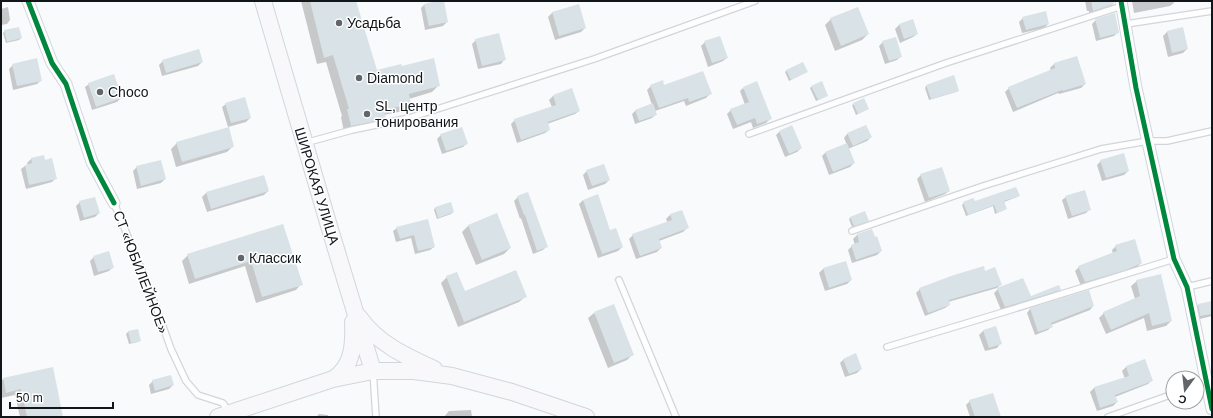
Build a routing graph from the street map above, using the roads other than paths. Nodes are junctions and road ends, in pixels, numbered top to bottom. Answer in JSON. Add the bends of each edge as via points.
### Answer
{"nodes":[{"id":1,"x":28,"y":1,"type":"edge"},
{"id":2,"x":263,"y":1,"type":"edge"},
{"id":3,"x":755,"y":1,"type":"edge"},
{"id":4,"x":1122,"y":4,"type":"edge"},
{"id":5,"x":1212,"y":11,"type":"edge"},
{"id":6,"x":1126,"y":24,"type":"junction"},
{"id":7,"x":1212,"y":131,"type":"edge"},
{"id":8,"x":749,"y":134,"type":"dead end"},
{"id":9,"x":1148,"y":141,"type":"junction"},
{"id":10,"x":304,"y":143,"type":"junction"},
{"id":11,"x":114,"y":203,"type":"joint"},
{"id":12,"x":852,"y":231,"type":"dead end"},
{"id":13,"x":1174,"y":259,"type":"junction"},
{"id":14,"x":619,"y":280,"type":"dead end"},
{"id":15,"x":1212,"y":281,"type":"edge"},
{"id":16,"x":1187,"y":287,"type":"junction"},
{"id":17,"x":353,"y":309,"type":"junction"},
{"id":18,"x":887,"y":347,"type":"dead end"},
{"id":19,"x":1200,"y":370,"type":"edge"},
{"id":20,"x":373,"y":371,"type":"junction"},
{"id":21,"x":452,"y":376,"type":"junction"},
{"id":22,"x":333,"y":380,"type":"junction"},
{"id":23,"x":1205,"y":392,"type":"edge"},
{"id":24,"x":1165,"y":397,"type":"edge"},
{"id":25,"x":1212,"y":409,"type":"edge"},
{"id":26,"x":224,"y":415,"type":"edge"},
{"id":27,"x":376,"y":417,"type":"edge"},
{"id":28,"x":586,"y":417,"type":"edge"},
{"id":29,"x":676,"y":417,"type":"edge"},
{"id":30,"x":1108,"y":417,"type":"edge"}],
"edges":[{"from":1,"to":11,"type":"street","name":"СТ «ЮБИЛЕЙНОЕ»","via":[[52,63],[66,84],[92,162]]},
{"from":2,"to":10,"type":"main road","name":"ШИРОКАЯ УЛИЦА"},
{"from":3,"to":10,"type":"lane","via":[[594,59],[417,115]]},
{"from":4,"to":6,"type":"street"},
{"from":4,"to":8,"type":"lane","via":[[946,63]]},
{"from":5,"to":6,"type":"lane"},
{"from":6,"to":9,"type":"street"},
{"from":7,"to":9,"type":"lane","via":[[1167,141]]},
{"from":9,"to":12,"type":"lane","via":[[1101,149]]},
{"from":9,"to":13,"type":"street"},
{"from":10,"to":17,"type":"main road","name":"ШИРОКАЯ УЛИЦА"},
{"from":11,"to":26,"type":"lane","name":"СТ «ЮБИЛЕЙНОЕ»","via":[[186,381],[198,395],[223,403]]},
{"from":13,"to":16,"type":"street"},
{"from":13,"to":18,"type":"lane"},
{"from":14,"to":29,"type":"lane"},
{"from":15,"to":16,"type":"lane"},
{"from":16,"to":19,"type":"street"},
{"from":17,"to":20,"type":"main road","name":"ШИРОКАЯ УЛИЦА"},
{"from":17,"to":21,"type":"main road","via":[[378,338],[406,357]]},
{"from":17,"to":22,"type":"main road","via":[[354,338],[351,355],[345,370]]},
{"from":20,"to":21,"type":"main road"},
{"from":20,"to":22,"type":"main road"},
{"from":20,"to":27,"type":"lane"},
{"from":21,"to":28,"type":"main road","via":[[512,392]]},
{"from":22,"to":26,"type":"main road"},
{"from":23,"to":25,"type":"street"},
{"from":24,"to":30,"type":"lane"}]}
